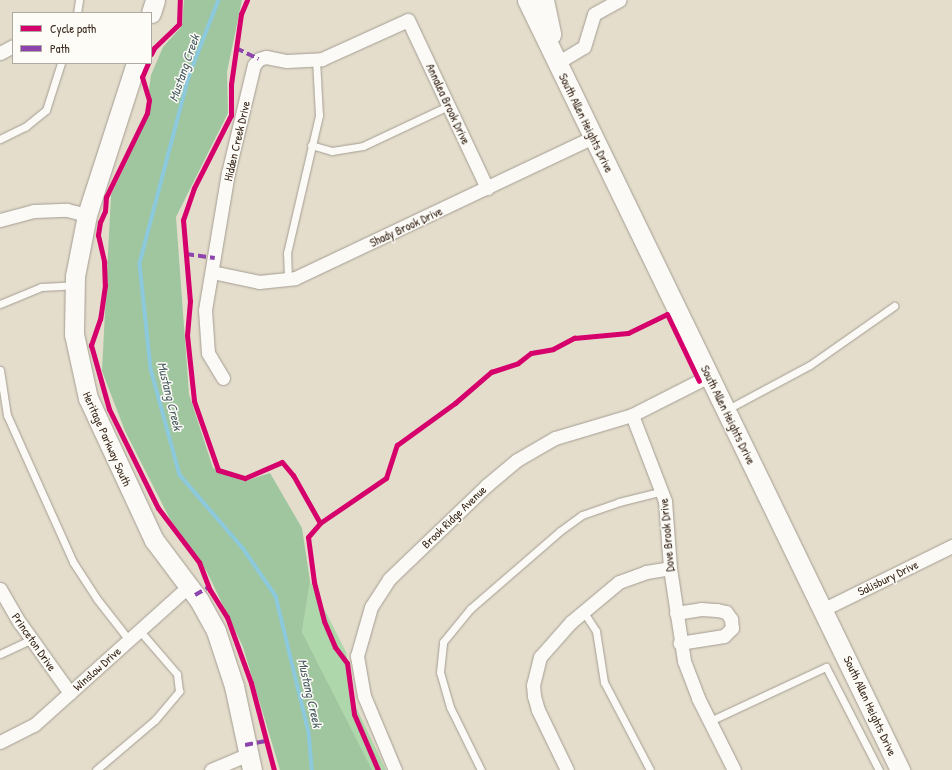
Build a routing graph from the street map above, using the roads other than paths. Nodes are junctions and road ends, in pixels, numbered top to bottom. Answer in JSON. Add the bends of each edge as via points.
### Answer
{"nodes":[{"id":1,"x":79,"y":0,"type":"edge"},
{"id":2,"x":154,"y":0,"type":"edge"},
{"id":3,"x":619,"y":0,"type":"edge"},
{"id":4,"x":538,"y":2,"type":"edge"},
{"id":5,"x":77,"y":12,"type":"edge"},
{"id":6,"x":151,"y":12,"type":"edge"},
{"id":7,"x":408,"y":20,"type":"joint"},
{"id":8,"x":12,"y":47,"type":"edge"},
{"id":9,"x":0,"y":53,"type":"edge"},
{"id":10,"x":316,"y":60,"type":"junction"},
{"id":11,"x":556,"y":61,"type":"junction"},
{"id":12,"x":61,"y":64,"type":"edge"},
{"id":13,"x":136,"y":64,"type":"edge"},
{"id":14,"x":448,"y":106,"type":"junction"},
{"id":15,"x":593,"y":137,"type":"junction"},
{"id":16,"x":0,"y":139,"type":"edge"},
{"id":17,"x":311,"y":145,"type":"junction"},
{"id":18,"x":487,"y":188,"type":"junction"},
{"id":19,"x":87,"y":215,"type":"junction"},
{"id":20,"x":0,"y":220,"type":"edge"},
{"id":21,"x":212,"y":272,"type":"junction"},
{"id":22,"x":288,"y":279,"type":"junction"},
{"id":23,"x":75,"y":285,"type":"junction"},
{"id":24,"x":0,"y":304,"type":"edge"},
{"id":25,"x":894,"y":306,"type":"dead end"},
{"id":26,"x":0,"y":370,"type":"edge"},
{"id":27,"x":709,"y":376,"type":"junction"},
{"id":28,"x":223,"y":378,"type":"dead end"},
{"id":29,"x":726,"y":410,"type":"junction"},
{"id":30,"x":632,"y":415,"type":"junction"},
{"id":31,"x":663,"y":491,"type":"junction"},
{"id":32,"x":952,"y":546,"type":"edge"},
{"id":33,"x":670,"y":568,"type":"junction"},
{"id":34,"x":188,"y":587,"type":"junction"},
{"id":35,"x":0,"y":589,"type":"edge"},
{"id":36,"x":824,"y":609,"type":"junction"},
{"id":37,"x":583,"y":612,"type":"junction"},
{"id":38,"x":676,"y":613,"type":"junction"},
{"id":39,"x":139,"y":630,"type":"junction"},
{"id":40,"x":32,"y":639,"type":"junction"},
{"id":41,"x":129,"y":640,"type":"junction"},
{"id":42,"x":680,"y":644,"type":"junction"},
{"id":43,"x":0,"y":654,"type":"edge"},
{"id":44,"x":70,"y":693,"type":"junction"},
{"id":45,"x":710,"y":721,"type":"junction"},
{"id":46,"x":0,"y":742,"type":"edge"},
{"id":47,"x":250,"y":763,"type":"edge"},
{"id":48,"x":96,"y":770,"type":"edge"},
{"id":49,"x":211,"y":770,"type":"edge"},
{"id":50,"x":395,"y":770,"type":"edge"},
{"id":51,"x":480,"y":770,"type":"edge"},
{"id":52,"x":567,"y":770,"type":"edge"},
{"id":53,"x":650,"y":770,"type":"edge"},
{"id":54,"x":734,"y":770,"type":"edge"},
{"id":55,"x":879,"y":770,"type":"edge"},
{"id":56,"x":900,"y":770,"type":"edge"}],
"edges":[{"from":1,"to":5,"type":"lane"},
{"from":2,"to":6,"type":"main road"},
{"from":3,"to":11,"type":"street","via":[[594,14],[584,47]]},
{"from":4,"to":11,"type":"main road","name":"South Allen Heights Drive"},
{"from":7,"to":10,"type":"street","name":"Hidden Creek Drive"},
{"from":7,"to":14,"type":"street","name":"Annalea Brook Drive"},
{"from":8,"to":9,"type":"street"},
{"from":10,"to":17,"type":"lane","via":[[319,115]]},
{"from":10,"to":21,"type":"street","name":"Hidden Creek Drive","via":[[287,61],[266,57],[256,61],[228,173]]},
{"from":11,"to":15,"type":"main road","name":"South Allen Heights Drive"},
{"from":12,"to":16,"type":"lane","via":[[46,110],[25,127]]},
{"from":13,"to":19,"type":"main road","name":"Heritage Parkway South"},
{"from":14,"to":17,"type":"lane","via":[[363,146],[332,151]]},
{"from":14,"to":18,"type":"street","name":"Annalea Brook Drive"},
{"from":15,"to":18,"type":"street","name":"Shady Brook Drive"},
{"from":15,"to":27,"type":"main road","name":"South Allen Heights Drive"},
{"from":17,"to":22,"type":"lane","via":[[287,253]]},
{"from":18,"to":22,"type":"street","name":"Shady Brook Drive","via":[[327,265]]},
{"from":19,"to":20,"type":"street","via":[[67,210],[34,211]]},
{"from":19,"to":23,"type":"main road","name":"Heritage Parkway South"},
{"from":21,"to":22,"type":"street","name":"Shady Brook Drive","via":[[259,282]]},
{"from":21,"to":28,"type":"street","name":"Hidden Creek Drive","via":[[205,310],[208,353]]},
{"from":23,"to":24,"type":"lane","via":[[41,287]]},
{"from":23,"to":34,"type":"main road","name":"Heritage Parkway South","via":[[74,334],[88,398],[154,540]]},
{"from":25,"to":29,"type":"lane","via":[[810,365]]},
{"from":26,"to":41,"type":"lane","via":[[7,415],[73,562],[97,599]]},
{"from":27,"to":29,"type":"main road","name":"South Allen Heights Drive"},
{"from":27,"to":30,"type":"street","name":"Brook Ridge Avenue"},
{"from":29,"to":36,"type":"main road","name":"South Allen Heights Drive"},
{"from":30,"to":31,"type":"street","name":"Dove Brook Drive"},
{"from":30,"to":50,"type":"street","name":"Brook Ridge Avenue","via":[[556,438],[517,460],[487,485],[390,579],[371,607],[357,656],[360,678],[364,696]]},
{"from":31,"to":33,"type":"street","name":"Dove Brook Drive"},
{"from":31,"to":51,"type":"lane","via":[[582,515],[470,609],[443,642],[440,672],[450,707]]},
{"from":32,"to":36,"type":"street","name":"Salisbury Drive"},
{"from":33,"to":37,"type":"street","via":[[646,572],[624,580]]},
{"from":33,"to":38,"type":"street","name":"Dove Brook Drive"},
{"from":34,"to":39,"type":"street","name":"Winslow Drive"},
{"from":34,"to":47,"type":"main road","name":"Heritage Parkway South","via":[[199,600],[216,631],[234,686]]},
{"from":35,"to":40,"type":"street","name":"Princeton Drive"},
{"from":36,"to":56,"type":"main road","name":"South Allen Heights Drive"},
{"from":37,"to":52,"type":"street","via":[[540,657],[533,686],[538,710]]},
{"from":37,"to":53,"type":"lane","via":[[596,631],[604,682]]},
{"from":38,"to":42,"type":"street","name":"Dove Brook Drive"},
{"from":38,"to":42,"type":"street","via":[[701,609],[717,610],[726,612],[731,619],[732,628],[724,636]]},
{"from":39,"to":41,"type":"street","name":"Winslow Drive"},
{"from":39,"to":48,"type":"lane","via":[[177,674],[179,691],[155,720]]},
{"from":40,"to":43,"type":"lane"},
{"from":40,"to":44,"type":"street","name":"Princeton Drive"},
{"from":41,"to":44,"type":"street","name":"Winslow Drive"},
{"from":42,"to":45,"type":"street","name":"Dove Brook Drive","via":[[690,678]]},
{"from":44,"to":46,"type":"street","name":"Winslow Drive","via":[[34,725]]},
{"from":45,"to":54,"type":"street","name":"Dove Brook Drive"},
{"from":45,"to":55,"type":"lane","via":[[826,667]]},
{"from":47,"to":49,"type":"street"}]}
